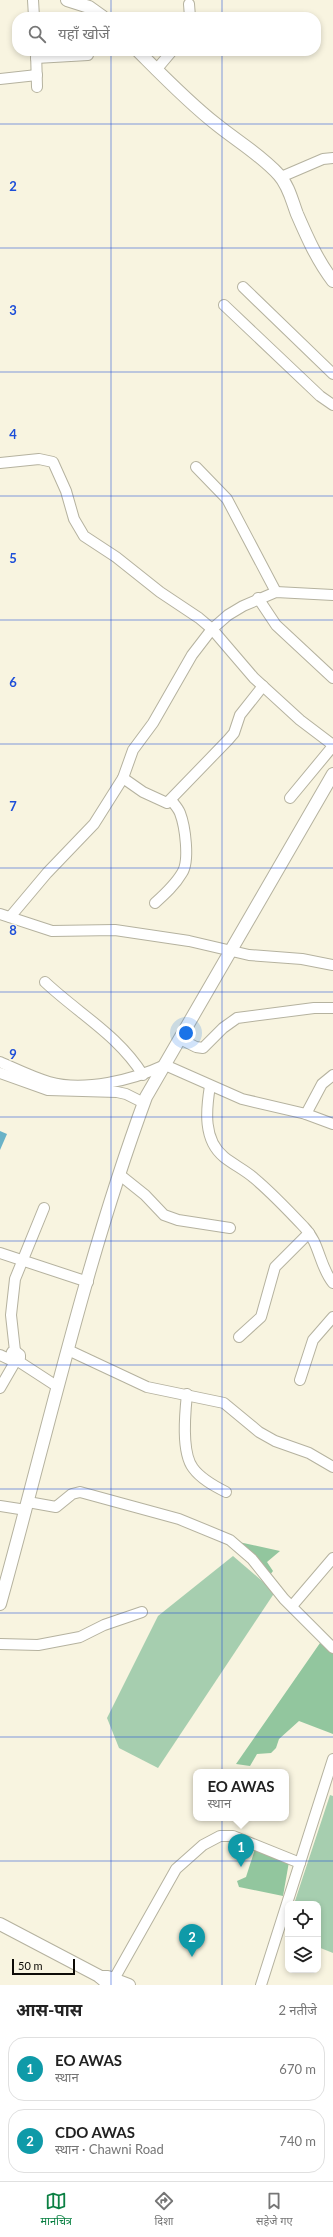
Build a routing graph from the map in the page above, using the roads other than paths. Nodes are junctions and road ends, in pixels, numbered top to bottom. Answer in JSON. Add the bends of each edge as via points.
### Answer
{"nodes":[{"id":1,"x":33,"y":0,"type":"edge"},
{"id":2,"x":67,"y":0,"type":"edge"},
{"id":3,"x":87,"y":4,"type":"edge"},
{"id":4,"x":189,"y":4,"type":"dead end"},
{"id":5,"x":34,"y":12,"type":"edge"},
{"id":6,"x":97,"y":12,"type":"edge"},
{"id":7,"x":190,"y":12,"type":"edge"},
{"id":8,"x":36,"y":56,"type":"edge"},
{"id":9,"x":143,"y":56,"type":"edge"},
{"id":10,"x":168,"y":56,"type":"edge"},
{"id":11,"x":156,"y":70,"type":"junction"},
{"id":12,"x":37,"y":75,"type":"junction"},
{"id":13,"x":0,"y":79,"type":"edge"},
{"id":14,"x":37,"y":87,"type":"dead end"},
{"id":15,"x":332,"y":158,"type":"edge"},
{"id":16,"x":281,"y":177,"type":"junction"},
{"id":17,"x":333,"y":281,"type":"edge"},
{"id":18,"x":243,"y":287,"type":"dead end"},
{"id":19,"x":224,"y":305,"type":"dead end"},
{"id":20,"x":333,"y":374,"type":"edge"},
{"id":21,"x":333,"y":405,"type":"edge"},
{"id":22,"x":0,"y":463,"type":"edge"},
{"id":23,"x":196,"y":467,"type":"dead end"},
{"id":24,"x":276,"y":592,"type":"junction"},
{"id":25,"x":333,"y":595,"type":"edge"},
{"id":26,"x":258,"y":598,"type":"junction"},
{"id":27,"x":212,"y":629,"type":"junction"},
{"id":28,"x":333,"y":678,"type":"edge"},
{"id":29,"x":262,"y":686,"type":"junction"},
{"id":30,"x":333,"y":745,"type":"edge"},
{"id":31,"x":333,"y":774,"type":"edge"},
{"id":32,"x":123,"y":778,"type":"junction"},
{"id":33,"x":290,"y":798,"type":"dead end"},
{"id":34,"x":172,"y":800,"type":"junction"},
{"id":35,"x":156,"y":903,"type":"dead end"},
{"id":36,"x":3,"y":915,"type":"edge"},
{"id":37,"x":230,"y":950,"type":"junction"},
{"id":38,"x":333,"y":965,"type":"edge"},
{"id":39,"x":45,"y":982,"type":"dead end"},
{"id":40,"x":333,"y":1008,"type":"edge"},
{"id":41,"x":180,"y":1039,"type":"junction"},
{"id":42,"x":0,"y":1062,"type":"edge"},
{"id":43,"x":165,"y":1065,"type":"junction"},
{"id":44,"x":0,"y":1073,"type":"edge"},
{"id":45,"x":143,"y":1075,"type":"junction"},
{"id":46,"x":333,"y":1075,"type":"edge"},
{"id":47,"x":210,"y":1086,"type":"junction"},
{"id":48,"x":144,"y":1103,"type":"junction"},
{"id":49,"x":306,"y":1114,"type":"junction"},
{"id":50,"x":333,"y":1124,"type":"edge"},
{"id":51,"x":120,"y":1176,"type":"junction"},
{"id":52,"x":44,"y":1208,"type":"dead end"},
{"id":53,"x":230,"y":1228,"type":"dead end"},
{"id":54,"x":309,"y":1233,"type":"junction"},
{"id":55,"x":0,"y":1253,"type":"edge"},
{"id":56,"x":22,"y":1260,"type":"junction"},
{"id":57,"x":88,"y":1282,"type":"junction"},
{"id":58,"x":333,"y":1283,"type":"edge"},
{"id":59,"x":333,"y":1317,"type":"edge"},
{"id":60,"x":239,"y":1337,"type":"dead end"},
{"id":61,"x":68,"y":1350,"type":"junction"},
{"id":62,"x":12,"y":1357,"type":"edge"},
{"id":63,"x":300,"y":1380,"type":"dead end"},
{"id":64,"x":58,"y":1387,"type":"junction"},
{"id":65,"x":0,"y":1388,"type":"edge"},
{"id":66,"x":187,"y":1394,"type":"junction"},
{"id":67,"x":333,"y":1467,"type":"edge"},
{"id":68,"x":226,"y":1492,"type":"dead end"},
{"id":69,"x":0,"y":1506,"type":"edge"},
{"id":70,"x":27,"y":1506,"type":"junction"},
{"id":71,"x":333,"y":1558,"type":"edge"},
{"id":72,"x":0,"y":1604,"type":"edge"},
{"id":73,"x":292,"y":1606,"type":"junction"},
{"id":74,"x":142,"y":1612,"type":"dead end"},
{"id":75,"x":0,"y":1644,"type":"edge"},
{"id":76,"x":333,"y":1648,"type":"edge"},
{"id":77,"x":333,"y":1759,"type":"edge"},
{"id":78,"x":300,"y":1864,"type":"junction"},
{"id":79,"x":0,"y":1924,"type":"edge"},
{"id":80,"x":111,"y":1983,"type":"edge"},
{"id":81,"x":129,"y":1985,"type":"edge"},
{"id":82,"x":261,"y":1985,"type":"edge"}],
"edges":[{"from":1,"to":5,"type":"street"},
{"from":2,"to":3,"type":"street"},
{"from":3,"to":6,"type":"street"},
{"from":4,"to":7,"type":"street"},
{"from":8,"to":12,"type":"street"},
{"from":9,"to":11,"type":"street"},
{"from":10,"to":11,"type":"street"},
{"from":11,"to":16,"type":"street","via":[[216,124],[265,161]]},
{"from":12,"to":13,"type":"street"},
{"from":12,"to":14,"type":"street"},
{"from":15,"to":16,"type":"street","via":[[323,159]]},
{"from":16,"to":17,"type":"street","via":[[289,190],[307,237]]},
{"from":18,"to":20,"type":"street"},
{"from":19,"to":21,"type":"street","via":[[320,396]]},
{"from":22,"to":27,"type":"street","via":[[39,459],[53,462],[66,491],[74,519],[84,536]]},
{"from":23,"to":24,"type":"street","via":[[227,498]]},
{"from":24,"to":25,"type":"street"},
{"from":24,"to":26,"type":"street"},
{"from":26,"to":27,"type":"street","via":[[228,615]]},
{"from":26,"to":28,"type":"street","via":[[276,625]]},
{"from":27,"to":29,"type":"street","via":[[235,659]]},
{"from":27,"to":32,"type":"street","via":[[192,655],[153,723],[133,750]]},
{"from":29,"to":30,"type":"street"},
{"from":29,"to":34,"type":"street","via":[[240,715],[234,733],[192,775]]},
{"from":30,"to":33,"type":"street"},
{"from":31,"to":37,"type":"street"},
{"from":32,"to":34,"type":"street","via":[[162,802]]},
{"from":32,"to":36,"type":"street","via":[[94,824]]},
{"from":34,"to":35,"type":"street","via":[[180,812],[186,849],[185,866],[174,884]]},
{"from":36,"to":37,"type":"street","via":[[52,931],[115,930]]},
{"from":37,"to":38,"type":"street","via":[[249,955],[302,959]]},
{"from":37,"to":41,"type":"street"},
{"from":39,"to":45,"type":"street","via":[[65,1001],[109,1034]]},
{"from":40,"to":41,"type":"street","via":[[237,1018],[203,1048]]},
{"from":41,"to":43,"type":"street"},
{"from":42,"to":45,"type":"street","via":[[49,1082],[62,1084],[118,1082]]},
{"from":43,"to":45,"type":"street"},
{"from":43,"to":47,"type":"street"},
{"from":43,"to":48,"type":"street"},
{"from":44,"to":48,"type":"street","via":[[48,1090],[116,1092]]},
{"from":46,"to":49,"type":"street","via":[[322,1084]]},
{"from":47,"to":49,"type":"street","via":[[252,1103]]},
{"from":47,"to":54,"type":"street","via":[[207,1106],[208,1129],[215,1148],[223,1157],[262,1184]]},
{"from":48,"to":51,"type":"street"},
{"from":49,"to":50,"type":"street"},
{"from":51,"to":53,"type":"street","via":[[145,1195],[164,1215],[178,1220]]},
{"from":51,"to":57,"type":"street"},
{"from":52,"to":56,"type":"street"},
{"from":54,"to":58,"type":"street","via":[[314,1240],[320,1262]]},
{"from":54,"to":60,"type":"street","via":[[275,1267],[260,1317]]},
{"from":55,"to":56,"type":"street"},
{"from":56,"to":57,"type":"street"},
{"from":56,"to":62,"type":"street","via":[[16,1279],[11,1315]]},
{"from":57,"to":61,"type":"street"},
{"from":59,"to":63,"type":"street","via":[[314,1340]]},
{"from":61,"to":64,"type":"street"},
{"from":61,"to":66,"type":"street","via":[[147,1387]]},
{"from":62,"to":64,"type":"street"},
{"from":62,"to":65,"type":"street"},
{"from":64,"to":70,"type":"street"},
{"from":66,"to":67,"type":"street","via":[[224,1403],[259,1432],[275,1441],[309,1453]]},
{"from":66,"to":68,"type":"street","via":[[185,1430],[190,1463],[198,1475]]},
{"from":69,"to":70,"type":"street"},
{"from":70,"to":72,"type":"street"},
{"from":70,"to":73,"type":"street","via":[[56,1507],[72,1494],[80,1492],[198,1525],[230,1540],[252,1559]]},
{"from":71,"to":73,"type":"street"},
{"from":73,"to":76,"type":"street"},
{"from":74,"to":75,"type":"street","via":[[104,1625],[80,1637],[38,1645]]},
{"from":77,"to":78,"type":"street"},
{"from":78,"to":80,"type":"street","via":[[232,1836],[220,1836],[203,1845],[176,1869]]},
{"from":78,"to":82,"type":"street"},
{"from":79,"to":80,"type":"street"},
{"from":80,"to":81,"type":"street"}]}
